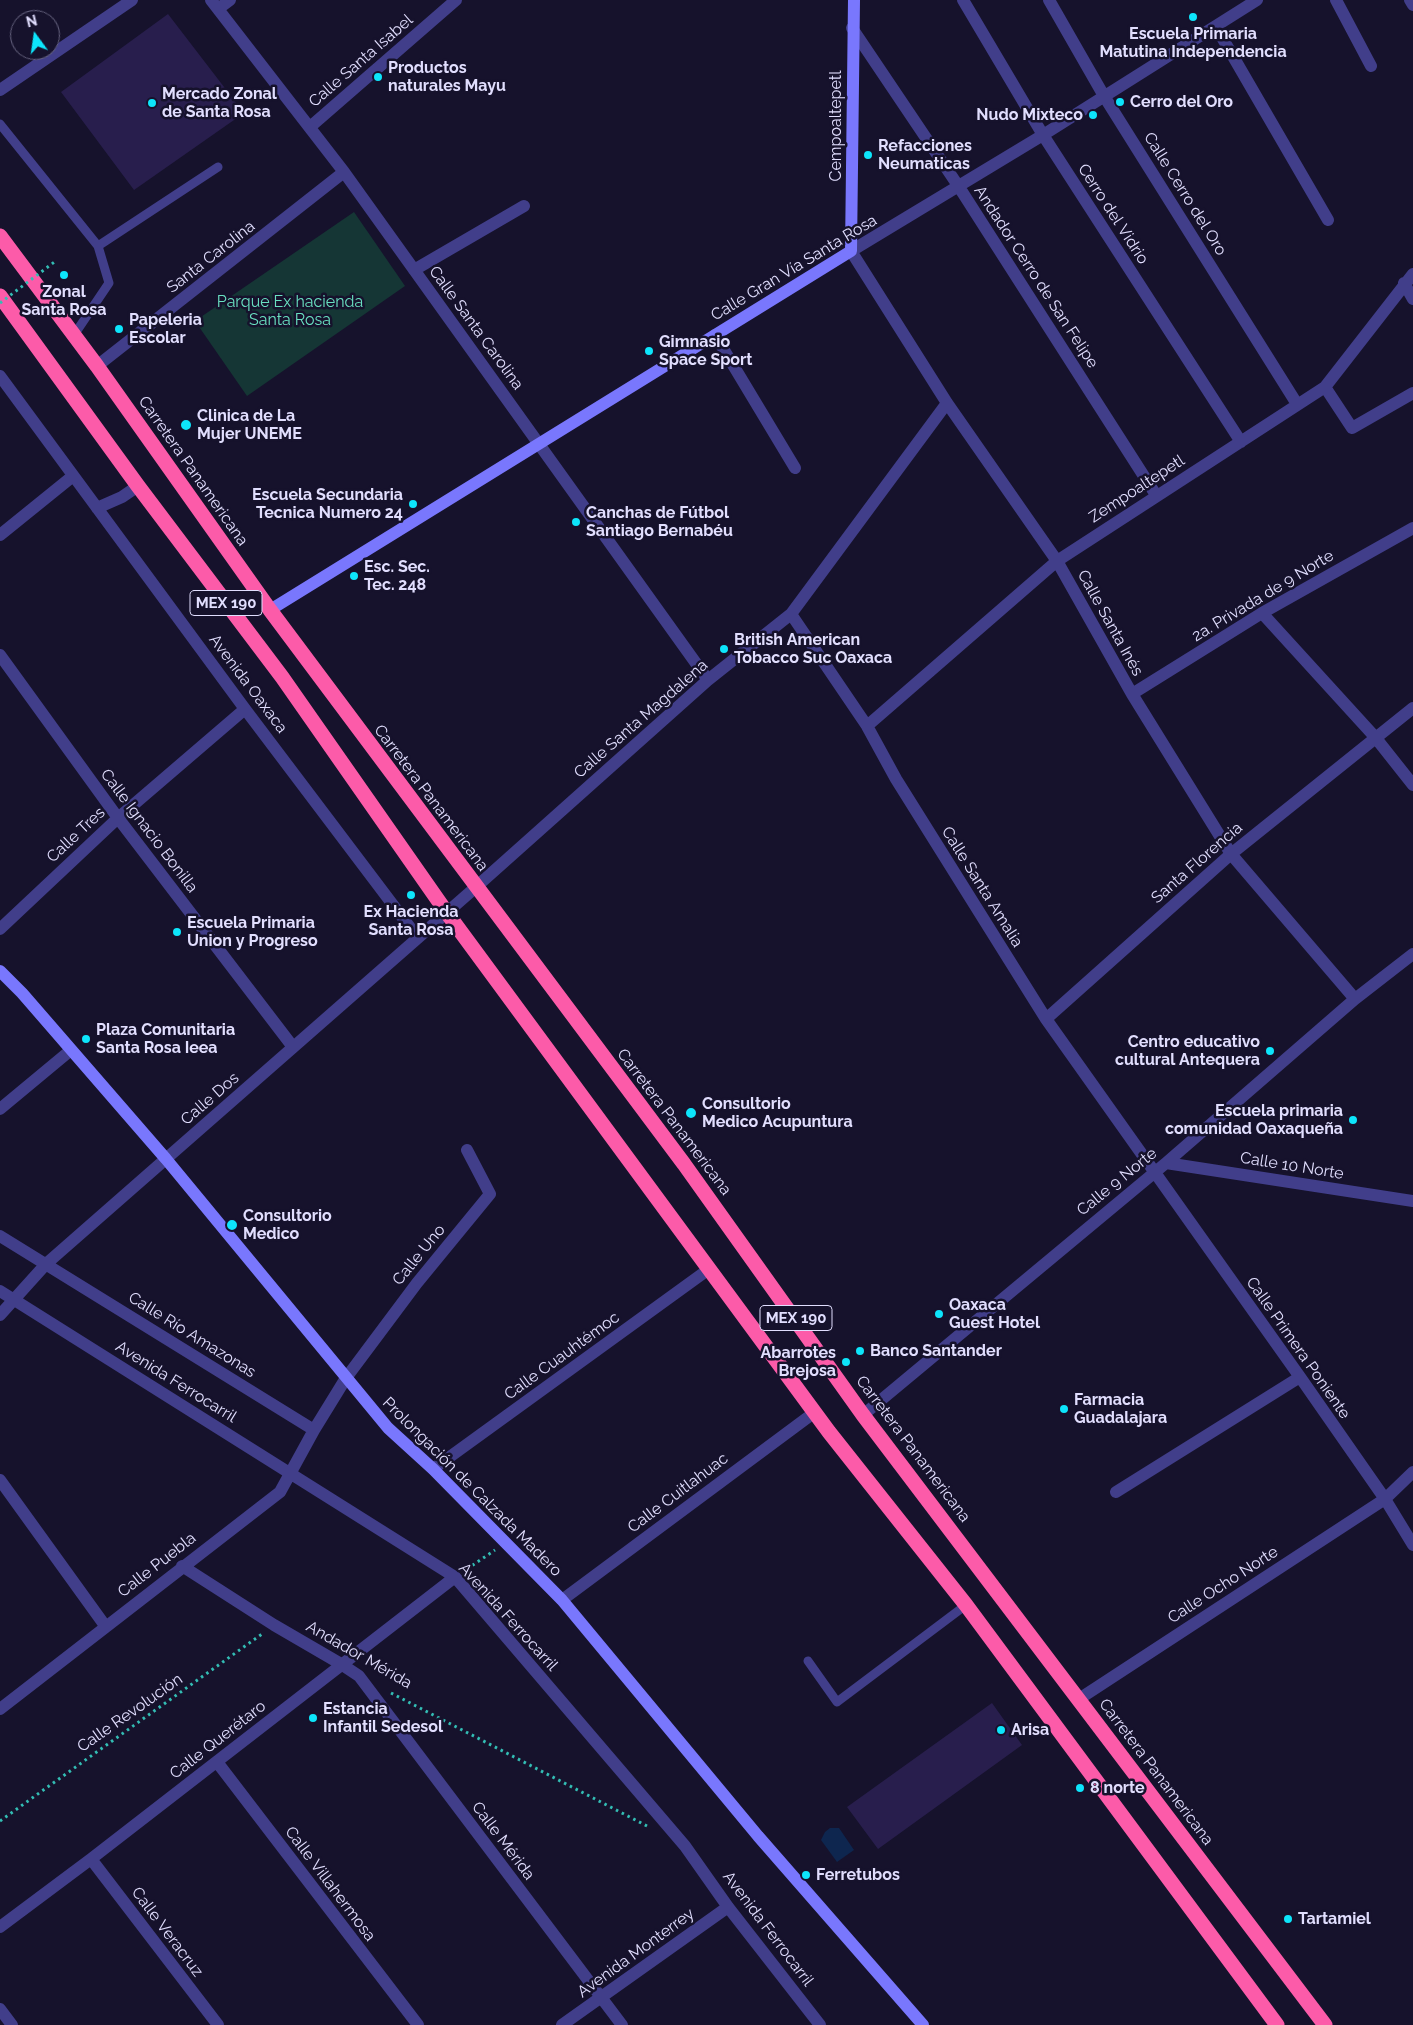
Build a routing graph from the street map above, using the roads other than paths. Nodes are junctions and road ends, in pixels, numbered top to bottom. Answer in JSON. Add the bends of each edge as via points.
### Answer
{"nodes":[{"id":1,"x":132,"y":0,"type":"edge"},
{"id":2,"x":230,"y":0,"type":"edge"},
{"id":3,"x":456,"y":0,"type":"edge"},
{"id":4,"x":854,"y":0,"type":"edge"},
{"id":5,"x":963,"y":0,"type":"edge"},
{"id":6,"x":1048,"y":0,"type":"edge"},
{"id":7,"x":1257,"y":0,"type":"edge"},
{"id":8,"x":1336,"y":0,"type":"edge"},
{"id":9,"x":1410,"y":0,"type":"edge"},
{"id":10,"x":215,"y":4,"type":"edge"},
{"id":11,"x":1413,"y":6,"type":"edge"},
{"id":12,"x":1216,"y":27,"type":"junction"},
{"id":13,"x":852,"y":28,"type":"junction"},
{"id":14,"x":1371,"y":66,"type":"dead end"},
{"id":15,"x":0,"y":90,"type":"edge"},
{"id":16,"x":1104,"y":96,"type":"junction"},
{"id":17,"x":0,"y":124,"type":"edge"},
{"id":18,"x":310,"y":127,"type":"junction"},
{"id":19,"x":1043,"y":135,"type":"junction"},
{"id":20,"x":218,"y":167,"type":"dead end"},
{"id":21,"x":344,"y":172,"type":"junction"},
{"id":22,"x":958,"y":187,"type":"junction"},
{"id":23,"x":524,"y":206,"type":"dead end"},
{"id":24,"x":1328,"y":220,"type":"dead end"},
{"id":25,"x":0,"y":236,"type":"edge"},
{"id":26,"x":98,"y":246,"type":"junction"},
{"id":27,"x":851,"y":251,"type":"junction"},
{"id":28,"x":414,"y":270,"type":"junction"},
{"id":29,"x":1409,"y":278,"type":"edge"},
{"id":30,"x":0,"y":296,"type":"edge"},
{"id":31,"x":1413,"y":299,"type":"edge"},
{"id":32,"x":74,"y":335,"type":"junction"},
{"id":33,"x":715,"y":335,"type":"junction"},
{"id":34,"x":97,"y":366,"type":"junction"},
{"id":35,"x":0,"y":376,"type":"edge"},
{"id":36,"x":1325,"y":387,"type":"junction"},
{"id":37,"x":1413,"y":394,"type":"edge"},
{"id":38,"x":946,"y":403,"type":"junction"},
{"id":39,"x":1296,"y":404,"type":"junction"},
{"id":40,"x":1241,"y":442,"type":"junction"},
{"id":41,"x":539,"y":444,"type":"junction"},
{"id":42,"x":795,"y":468,"type":"dead end"},
{"id":43,"x":73,"y":476,"type":"junction"},
{"id":44,"x":138,"y":486,"type":"junction"},
{"id":45,"x":1156,"y":495,"type":"junction"},
{"id":46,"x":97,"y":508,"type":"junction"},
{"id":47,"x":1413,"y":528,"type":"edge"},
{"id":48,"x":0,"y":535,"type":"edge"},
{"id":49,"x":1057,"y":561,"type":"junction"},
{"id":50,"x":270,"y":610,"type":"junction"},
{"id":51,"x":1262,"y":613,"type":"junction"},
{"id":52,"x":791,"y":614,"type":"junction"},
{"id":53,"x":0,"y":655,"type":"edge"},
{"id":54,"x":708,"y":680,"type":"junction"},
{"id":55,"x":1132,"y":694,"type":"junction"},
{"id":56,"x":1413,"y":708,"type":"edge"},
{"id":57,"x":246,"y":709,"type":"junction"},
{"id":58,"x":867,"y":726,"type":"junction"},
{"id":59,"x":1375,"y":737,"type":"junction"},
{"id":60,"x":1413,"y":785,"type":"edge"},
{"id":61,"x":118,"y":818,"type":"junction"},
{"id":62,"x":1231,"y":854,"type":"junction"},
{"id":63,"x":476,"y":887,"type":"junction"},
{"id":64,"x":447,"y":913,"type":"junction"},
{"id":65,"x":0,"y":929,"type":"edge"},
{"id":66,"x":418,"y":938,"type":"junction"},
{"id":67,"x":1413,"y":954,"type":"edge"},
{"id":68,"x":0,"y":971,"type":"edge"},
{"id":69,"x":1356,"y":999,"type":"junction"},
{"id":70,"x":1046,"y":1019,"type":"junction"},
{"id":71,"x":293,"y":1047,"type":"junction"},
{"id":72,"x":71,"y":1050,"type":"junction"},
{"id":73,"x":0,"y":1109,"type":"edge"},
{"id":74,"x":467,"y":1150,"type":"dead end"},
{"id":75,"x":166,"y":1160,"type":"junction"},
{"id":76,"x":1166,"y":1163,"type":"junction"},
{"id":77,"x":1154,"y":1172,"type":"junction"},
{"id":78,"x":1413,"y":1201,"type":"edge"},
{"id":79,"x":0,"y":1236,"type":"edge"},
{"id":80,"x":46,"y":1264,"type":"junction"},
{"id":81,"x":709,"y":1270,"type":"junction"},
{"id":82,"x":0,"y":1291,"type":"edge"},
{"id":83,"x":14,"y":1299,"type":"junction"},
{"id":84,"x":0,"y":1315,"type":"edge"},
{"id":85,"x":1300,"y":1377,"type":"junction"},
{"id":86,"x":346,"y":1378,"type":"junction"},
{"id":87,"x":814,"y":1412,"type":"junction"},
{"id":88,"x":863,"y":1415,"type":"junction"},
{"id":89,"x":314,"y":1430,"type":"junction"},
{"id":90,"x":433,"y":1469,"type":"junction"},
{"id":91,"x":1413,"y":1472,"type":"edge"},
{"id":92,"x":290,"y":1473,"type":"junction"},
{"id":93,"x":0,"y":1480,"type":"edge"},
{"id":94,"x":1116,"y":1492,"type":"dead end"},
{"id":95,"x":1384,"y":1499,"type":"junction"},
{"id":96,"x":1413,"y":1545,"type":"edge"},
{"id":97,"x":182,"y":1566,"type":"junction"},
{"id":98,"x":455,"y":1577,"type":"junction"},
{"id":99,"x":562,"y":1600,"type":"junction"},
{"id":100,"x":966,"y":1605,"type":"junction"},
{"id":101,"x":106,"y":1627,"type":"junction"},
{"id":102,"x":808,"y":1660,"type":"dead end"},
{"id":103,"x":341,"y":1664,"type":"junction"},
{"id":104,"x":359,"y":1676,"type":"joint"},
{"id":105,"x":1079,"y":1699,"type":"junction"},
{"id":106,"x":0,"y":1709,"type":"edge"},
{"id":107,"x":217,"y":1762,"type":"junction"},
{"id":108,"x":91,"y":1859,"type":"junction"},
{"id":109,"x":728,"y":1906,"type":"junction"},
{"id":110,"x":0,"y":1927,"type":"edge"},
{"id":111,"x":601,"y":1997,"type":"junction"},
{"id":112,"x":0,"y":2009,"type":"edge"},
{"id":113,"x":12,"y":2025,"type":"edge"},
{"id":114,"x":218,"y":2025,"type":"edge"},
{"id":115,"x":418,"y":2025,"type":"edge"},
{"id":116,"x":562,"y":2025,"type":"edge"},
{"id":117,"x":622,"y":2025,"type":"edge"},
{"id":118,"x":820,"y":2025,"type":"edge"},
{"id":119,"x":923,"y":2025,"type":"edge"},
{"id":120,"x":1277,"y":2025,"type":"edge"},
{"id":121,"x":1325,"y":2025,"type":"edge"}],
"edges":[{"from":1,"to":15,"type":"street"},
{"from":2,"to":10,"type":"street"},
{"from":3,"to":18,"type":"street","name":"Calle Santa Isabel"},
{"from":4,"to":13,"type":"street","name":"Cempoaltepetl"},
{"from":5,"to":19,"type":"street","name":"Cerro del Vidrio"},
{"from":6,"to":16,"type":"street","name":"Calle Cerro del Oro"},
{"from":7,"to":12,"type":"street","name":"Calle Gran Vía Santa Rosa"},
{"from":8,"to":14,"type":"street"},
{"from":9,"to":11,"type":"street"},
{"from":10,"to":18,"type":"street","name":"Calle Santa Carolina"},
{"from":12,"to":16,"type":"street","name":"Calle Gran Vía Santa Rosa"},
{"from":12,"to":24,"type":"street"},
{"from":13,"to":22,"type":"street","name":"Andador Cerro de San Felipe"},
{"from":13,"to":27,"type":"street","name":"Cempoaltepetl"},
{"from":16,"to":19,"type":"street","name":"Calle Gran Vía Santa Rosa"},
{"from":16,"to":39,"type":"street","name":"Calle Cerro del Oro"},
{"from":17,"to":26,"type":"lane"},
{"from":18,"to":21,"type":"street","name":"Calle Santa Carolina"},
{"from":19,"to":22,"type":"street","name":"Calle Gran Vía Santa Rosa"},
{"from":19,"to":40,"type":"street","name":"Cerro del Vidrio"},
{"from":20,"to":26,"type":"lane"},
{"from":21,"to":28,"type":"street","name":"Calle Santa Carolina"},
{"from":21,"to":34,"type":"street","name":"Santa Carolina"},
{"from":22,"to":27,"type":"street","name":"Calle Gran Vía Santa Rosa"},
{"from":22,"to":45,"type":"street","name":"Andador Cerro de San Felipe"},
{"from":23,"to":28,"type":"street"},
{"from":25,"to":32,"type":"highway","name":"Carretera Panamericana","number":"MEX 190"},
{"from":26,"to":32,"type":"lane","via":[[109,283]]},
{"from":27,"to":33,"type":"street","name":"Calle Gran Vía Santa Rosa"},
{"from":27,"to":38,"type":"street","name":"Calle Santa Inés"},
{"from":28,"to":41,"type":"street","name":"Calle Santa Carolina"},
{"from":29,"to":31,"type":"street"},
{"from":29,"to":36,"type":"street","name":"Zempoaltepetl"},
{"from":30,"to":44,"type":"highway","number":"MEX 190"},
{"from":32,"to":34,"type":"highway","name":"Carretera Panamericana","number":"MEX 190"},
{"from":33,"to":41,"type":"street","name":"Calle Gran Vía Santa Rosa"},
{"from":33,"to":42,"type":"street"},
{"from":34,"to":50,"type":"highway","name":"Carretera Panamericana","number":"MEX 190"},
{"from":35,"to":43,"type":"street","name":"Avenida Oaxaca"},
{"from":36,"to":37,"type":"street","via":[[1352,428]]},
{"from":36,"to":39,"type":"street","name":"Zempoaltepetl"},
{"from":38,"to":49,"type":"street","name":"Calle Santa Inés"},
{"from":38,"to":52,"type":"street","name":"Calle Santa Magdalena"},
{"from":39,"to":40,"type":"street","name":"Zempoaltepetl"},
{"from":40,"to":45,"type":"street","name":"Zempoaltepetl"},
{"from":41,"to":50,"type":"street","name":"Calle Gran Vía Santa Rosa"},
{"from":41,"to":54,"type":"street","name":"Calle Santa Carolina"},
{"from":43,"to":46,"type":"street","name":"Avenida Oaxaca"},
{"from":43,"to":48,"type":"street"},
{"from":44,"to":46,"type":"street"},
{"from":44,"to":64,"type":"highway","number":"MEX 190","via":[[282,677]]},
{"from":45,"to":49,"type":"street","name":"Zempoaltepetl"},
{"from":46,"to":57,"type":"street","name":"Avenida Oaxaca"},
{"from":47,"to":51,"type":"street","name":"2a. Privada de 9 Norte"},
{"from":49,"to":55,"type":"street","name":"Calle Santa Inés"},
{"from":49,"to":58,"type":"street","name":"Zempoaltepetl"},
{"from":50,"to":63,"type":"highway","name":"Carretera Panamericana","number":"MEX 190"},
{"from":51,"to":55,"type":"street","name":"2a. Privada de 9 Norte"},
{"from":51,"to":59,"type":"street"},
{"from":52,"to":54,"type":"street","name":"Calle Santa Magdalena"},
{"from":52,"to":58,"type":"street","name":"Calle Santa Amalia"},
{"from":53,"to":61,"type":"street","name":"Calle Ignacio Bonilla"},
{"from":54,"to":63,"type":"street","name":"Calle Santa Magdalena"},
{"from":55,"to":62,"type":"street","name":"Calle Santa Inés"},
{"from":56,"to":59,"type":"street","name":"Santa Florencia"},
{"from":57,"to":61,"type":"street","name":"Calle Tres"},
{"from":57,"to":66,"type":"street","name":"Avenida Oaxaca"},
{"from":58,"to":70,"type":"street","name":"Calle Santa Amalia","via":[[896,779]]},
{"from":59,"to":60,"type":"street"},
{"from":59,"to":62,"type":"street","name":"Santa Florencia"},
{"from":61,"to":65,"type":"street","name":"Calle Tres"},
{"from":61,"to":71,"type":"street","name":"Calle Ignacio Bonilla"},
{"from":62,"to":69,"type":"street","name":"Calle Santa Inés"},
{"from":62,"to":70,"type":"street","name":"Santa Florencia"},
{"from":63,"to":64,"type":"street","name":"Calle Santa Magdalena"},
{"from":63,"to":88,"type":"highway","name":"Carretera Panamericana","number":"MEX 190","via":[[684,1164]]},
{"from":64,"to":66,"type":"street","name":"Calle Dos"},
{"from":64,"to":81,"type":"highway","number":"MEX 190"},
{"from":66,"to":71,"type":"street","name":"Calle Dos"},
{"from":67,"to":69,"type":"street","name":"Calle 9 Norte"},
{"from":68,"to":72,"type":"street","name":"Prolongación de Calzada Madero"},
{"from":69,"to":76,"type":"street","name":"Calle 9 Norte"},
{"from":70,"to":77,"type":"street","name":"Calle Santa Amalia"},
{"from":71,"to":75,"type":"street","name":"Calle Dos"},
{"from":72,"to":73,"type":"street"},
{"from":72,"to":75,"type":"street","name":"Prolongación de Calzada Madero"},
{"from":74,"to":86,"type":"street","name":"Calle Uno","via":[[490,1194],[417,1282]]},
{"from":75,"to":80,"type":"street","name":"Calle Dos"},
{"from":75,"to":86,"type":"street","name":"Prolongación de Calzada Madero"},
{"from":76,"to":77,"type":"street","name":"Calle 9 Norte"},
{"from":76,"to":78,"type":"street","name":"Calle 10 Norte"},
{"from":77,"to":85,"type":"street","name":"Calle Primera Poniente"},
{"from":77,"to":88,"type":"street","name":"Calle 9 Norte"},
{"from":79,"to":80,"type":"street","name":"Calle Río Amazonas"},
{"from":80,"to":83,"type":"street","name":"Calle Dos"},
{"from":80,"to":89,"type":"street","name":"Calle Río Amazonas"},
{"from":81,"to":87,"type":"highway","number":"MEX 190"},
{"from":81,"to":90,"type":"street","name":"Calle Cuauhtémoc"},
{"from":82,"to":83,"type":"street","name":"Avenida Ferrocarril"},
{"from":83,"to":84,"type":"street","name":"Calle Dos"},
{"from":83,"to":92,"type":"street","name":"Avenida Ferrocarril"},
{"from":85,"to":94,"type":"street"},
{"from":85,"to":95,"type":"street","name":"Calle Primera Poniente"},
{"from":86,"to":89,"type":"street"},
{"from":86,"to":90,"type":"street","name":"Prolongación de Calzada Madero","via":[[388,1428]]},
{"from":87,"to":99,"type":"street","name":"Calle Cuitlahuac"},
{"from":87,"to":100,"type":"highway","number":"MEX 190"},
{"from":88,"to":105,"type":"highway","name":"Carretera Panamericana","number":"MEX 190"},
{"from":89,"to":92,"type":"street","name":"Calle Puebla"},
{"from":90,"to":99,"type":"street","name":"Prolongación de Calzada Madero"},
{"from":91,"to":95,"type":"street","name":"Calle Ocho Norte"},
{"from":92,"to":97,"type":"street","name":"Calle Puebla","via":[[280,1492]]},
{"from":92,"to":98,"type":"street","name":"Avenida Ferrocarril"},
{"from":93,"to":101,"type":"street"},
{"from":95,"to":96,"type":"street","name":"Calle Primera Poniente"},
{"from":95,"to":105,"type":"street","name":"Calle Ocho Norte"},
{"from":97,"to":101,"type":"street","name":"Calle Puebla"},
{"from":97,"to":103,"type":"street","name":"Andador Mérida"},
{"from":98,"to":103,"type":"street","name":"Calle Querétaro"},
{"from":98,"to":109,"type":"street","name":"Avenida Ferrocarril","via":[[685,1846]]},
{"from":99,"to":119,"type":"street","name":"Prolongación de Calzada Madero","via":[[758,1836]]},
{"from":100,"to":102,"type":"lane","via":[[836,1702]]},
{"from":100,"to":120,"type":"highway","number":"MEX 190"},
{"from":101,"to":106,"type":"street","name":"Calle Puebla"},
{"from":103,"to":104,"type":"street","name":"Andador Mérida"},
{"from":103,"to":107,"type":"street","name":"Calle Querétaro"},
{"from":104,"to":111,"type":"street","name":"Calle Mérida"},
{"from":105,"to":121,"type":"highway","name":"Carretera Panamericana","number":"MEX 190"},
{"from":107,"to":108,"type":"street","name":"Calle Querétaro"},
{"from":107,"to":115,"type":"street","name":"Calle Villahermosa"},
{"from":108,"to":110,"type":"street","name":"Calle Querétaro"},
{"from":108,"to":114,"type":"street","name":"Calle Veracruz"},
{"from":109,"to":111,"type":"street","name":"Avenida Monterrey"},
{"from":109,"to":118,"type":"street","name":"Avenida Ferrocarril"},
{"from":111,"to":116,"type":"street","name":"Avenida Monterrey"},
{"from":111,"to":117,"type":"street","name":"Calle Mérida"},
{"from":112,"to":113,"type":"street"}]}
